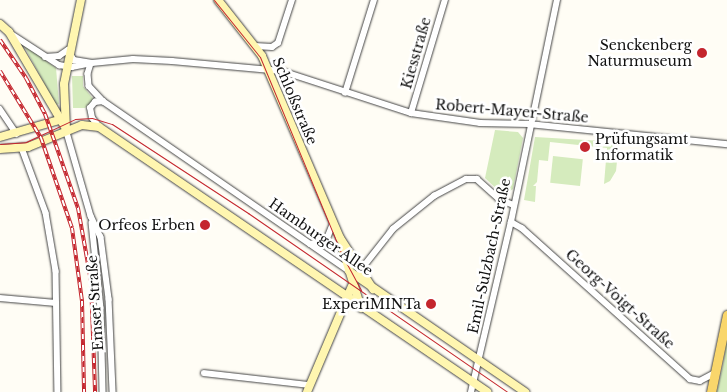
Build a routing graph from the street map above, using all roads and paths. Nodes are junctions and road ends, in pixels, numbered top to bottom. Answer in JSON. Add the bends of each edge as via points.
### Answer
{"nodes":[{"id":1,"x":81,"y":0,"type":"edge"},
{"id":2,"x":218,"y":0,"type":"edge"},
{"id":3,"x":292,"y":0,"type":"edge"},
{"id":4,"x":374,"y":0,"type":"edge"},
{"id":5,"x":445,"y":0,"type":"edge"},
{"id":6,"x":557,"y":0,"type":"edge"},
{"id":7,"x":0,"y":24,"type":"edge"},
{"id":8,"x":9,"y":32,"type":"junction"},
{"id":9,"x":255,"y":46,"type":"junction"},
{"id":10,"x":68,"y":50,"type":"junction"},
{"id":11,"x":44,"y":57,"type":"junction"},
{"id":12,"x":92,"y":63,"type":"junction"},
{"id":13,"x":66,"y":66,"type":"junction"},
{"id":14,"x":269,"y":70,"type":"junction"},
{"id":15,"x":344,"y":93,"type":"junction"},
{"id":16,"x":103,"y":101,"type":"junction"},
{"id":17,"x":0,"y":108,"type":"edge"},
{"id":18,"x":412,"y":113,"type":"junction"},
{"id":19,"x":59,"y":120,"type":"junction"},
{"id":20,"x":529,"y":124,"type":"junction"},
{"id":21,"x":99,"y":127,"type":"junction"},
{"id":22,"x":66,"y":129,"type":"junction"},
{"id":23,"x":17,"y":134,"type":"junction"},
{"id":24,"x":0,"y":137,"type":"edge"},
{"id":25,"x":727,"y":144,"type":"edge"},
{"id":26,"x":22,"y":148,"type":"junction"},
{"id":27,"x":0,"y":149,"type":"edge"},
{"id":28,"x":514,"y":206,"type":"junction"},
{"id":29,"x":91,"y":216,"type":"junction"},
{"id":30,"x":334,"y":222,"type":"junction"},
{"id":31,"x":510,"y":222,"type":"junction"},
{"id":32,"x":340,"y":238,"type":"junction"},
{"id":33,"x":310,"y":244,"type":"junction"},
{"id":34,"x":349,"y":272,"type":"junction"},
{"id":35,"x":358,"y":274,"type":"junction"},
{"id":36,"x":352,"y":286,"type":"junction"},
{"id":37,"x":373,"y":288,"type":"joint"},
{"id":38,"x":347,"y":297,"type":"junction"},
{"id":39,"x":0,"y":298,"type":"edge"},
{"id":40,"x":56,"y":303,"type":"junction"},
{"id":41,"x":362,"y":310,"type":"junction"},
{"id":42,"x":727,"y":315,"type":"edge"},
{"id":43,"x":479,"y":360,"type":"junction"},
{"id":44,"x":204,"y":373,"type":"dead end"},
{"id":45,"x":715,"y":374,"type":"junction"},
{"id":46,"x":474,"y":384,"type":"junction"},
{"id":47,"x":308,"y":389,"type":"edge"},
{"id":48,"x":58,"y":392,"type":"edge"},
{"id":49,"x":103,"y":392,"type":"edge"},
{"id":50,"x":113,"y":392,"type":"edge"},
{"id":51,"x":470,"y":392,"type":"edge"},
{"id":52,"x":487,"y":392,"type":"edge"},
{"id":53,"x":525,"y":392,"type":"edge"},
{"id":54,"x":711,"y":392,"type":"edge"}],
"edges":[{"from":1,"to":10,"type":"street"},
{"from":2,"to":9,"type":"street","name":"Schloßstraße"},
{"from":3,"to":9,"type":"street","via":[[278,43],[272,47]]},
{"from":4,"to":15,"type":"street"},
{"from":5,"to":18,"type":"street","name":"Kiesstraße"},
{"from":6,"to":20,"type":"street","name":"Emil-Sulzbach-Straße"},
{"from":7,"to":8,"type":"street"},
{"from":8,"to":11,"type":"street"},
{"from":8,"to":19,"type":"street"},
{"from":9,"to":14,"type":"street","name":"Schloßstraße"},
{"from":10,"to":11,"type":"street","via":[[59,56]]},
{"from":10,"to":12,"type":"street","name":"Robert-Mayer-Straße","via":[[74,60]]},
{"from":10,"to":13,"type":"street"},
{"from":11,"to":13,"type":"street"},
{"from":12,"to":13,"type":"street","name":"Robert-Mayer-Straße"},
{"from":12,"to":14,"type":"street","name":"Robert-Mayer-Straße","via":[[162,60]]},
{"from":12,"to":16,"type":"street","name":"Hamburger Allee","via":[[87,77],[89,86]]},
{"from":13,"to":22,"type":"street"},
{"from":14,"to":15,"type":"street","name":"Robert-Mayer-Straße","via":[[293,73]]},
{"from":14,"to":30,"type":"street","name":"Schloßstraße"},
{"from":15,"to":18,"type":"street","name":"Robert-Mayer-Straße"},
{"from":16,"to":21,"type":"street","via":[[95,102],[90,108]]},
{"from":16,"to":33,"type":"street","name":"Hamburger Allee"},
{"from":17,"to":23,"type":"street"},
{"from":18,"to":20,"type":"street","name":"Robert-Mayer-Straße","via":[[480,123]]},
{"from":19,"to":22,"type":"street"},
{"from":19,"to":23,"type":"street"},
{"from":20,"to":25,"type":"street","name":"Robert-Mayer-Straße"},
{"from":20,"to":28,"type":"street","name":"Emil-Sulzbach-Straße"},
{"from":21,"to":22,"type":"street","via":[[86,124]]},
{"from":21,"to":38,"type":"street"},
{"from":22,"to":26,"type":"street"},
{"from":22,"to":29,"type":"street","name":"Emser Straße"},
{"from":23,"to":24,"type":"street"},
{"from":26,"to":27,"type":"street"},
{"from":26,"to":40,"type":"street","via":[[46,213],[56,271]]},
{"from":28,"to":31,"type":"street","name":"Emil-Sulzbach-Straße"},
{"from":28,"to":35,"type":"street","via":[[477,179],[466,179],[434,196],[393,229]]},
{"from":29,"to":49,"type":"street","via":[[102,339]]},
{"from":29,"to":50,"type":"street","name":"Emser Straße","via":[[101,237],[106,263]]},
{"from":30,"to":32,"type":"street","name":"Schloßstraße"},
{"from":30,"to":33,"type":"street","via":[[326,241]]},
{"from":31,"to":43,"type":"street","name":"Emil-Sulzbach-Straße"},
{"from":31,"to":45,"type":"street","name":"Georg-Voigt-Straße","via":[[522,228],[690,379],[700,381]]},
{"from":32,"to":34,"type":"street","name":"Schloßstraße"},
{"from":32,"to":35,"type":"street","name":"Schloßstraße"},
{"from":33,"to":34,"type":"street","name":"Hamburger Allee"},
{"from":34,"to":35,"type":"street","name":"Hamburger Allee"},
{"from":34,"to":36,"type":"street","name":"Schloßstraße"},
{"from":35,"to":36,"type":"street"},
{"from":35,"to":37,"type":"street","name":"Schloßstraße"},
{"from":36,"to":38,"type":"street"},
{"from":36,"to":41,"type":"street","name":"Schloßstraße"},
{"from":37,"to":43,"type":"street","name":"Hamburger Allee"},
{"from":38,"to":41,"type":"street"},
{"from":38,"to":47,"type":"street"},
{"from":39,"to":40,"type":"street"},
{"from":40,"to":48,"type":"street"},
{"from":41,"to":46,"type":"street"},
{"from":42,"to":45,"type":"main road"},
{"from":43,"to":46,"type":"street","name":"Emil-Sulzbach-Straße"},
{"from":43,"to":53,"type":"street","name":"Hamburger Allee"},
{"from":44,"to":47,"type":"street"},
{"from":45,"to":54,"type":"main road"},
{"from":46,"to":51,"type":"street","name":"Emil-Sulzbach-Straße"},
{"from":46,"to":52,"type":"street"}]}
